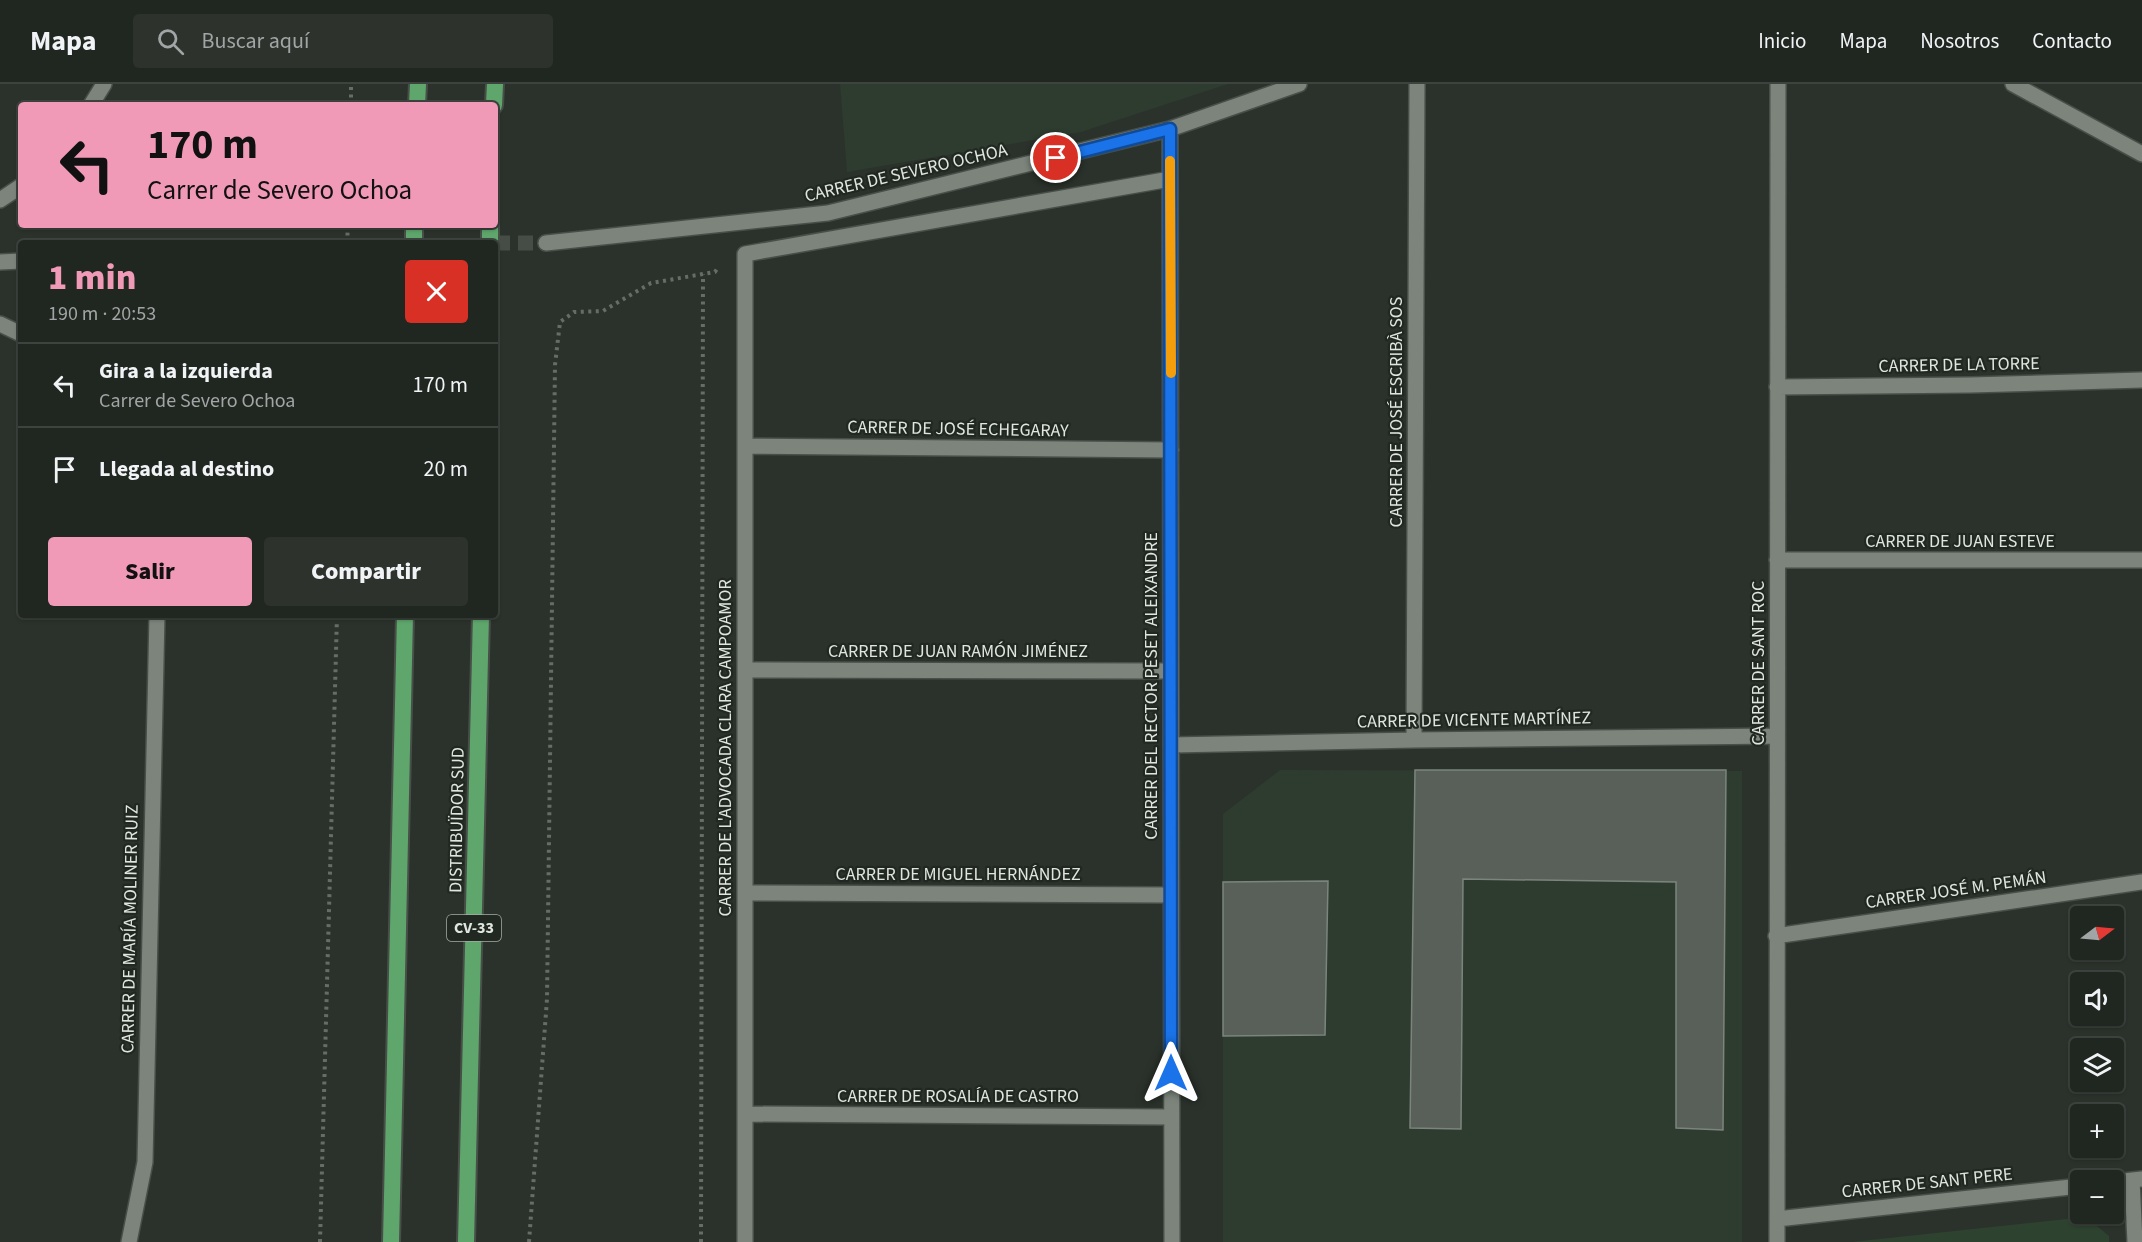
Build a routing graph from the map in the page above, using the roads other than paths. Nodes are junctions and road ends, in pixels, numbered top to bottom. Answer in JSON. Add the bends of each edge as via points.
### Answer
{"nodes":[{"id":1,"x":104,"y":84,"type":"edge"},
{"id":2,"x":418,"y":84,"type":"edge"},
{"id":3,"x":495,"y":84,"type":"edge"},
{"id":4,"x":1299,"y":84,"type":"edge"},
{"id":5,"x":1417,"y":84,"type":"edge"},
{"id":6,"x":1778,"y":84,"type":"edge"},
{"id":7,"x":2013,"y":84,"type":"edge"},
{"id":8,"x":93,"y":102,"type":"edge"},
{"id":9,"x":417,"y":102,"type":"edge"},
{"id":10,"x":494,"y":102,"type":"edge"},
{"id":11,"x":1170,"y":129,"type":"junction"},
{"id":12,"x":2142,"y":154,"type":"edge"},
{"id":13,"x":1170,"y":179,"type":"junction"},
{"id":14,"x":18,"y":188,"type":"edge"},
{"id":15,"x":0,"y":200,"type":"edge"},
{"id":16,"x":546,"y":243,"type":"tunnel mouth"},
{"id":17,"x":18,"y":261,"type":"edge"},
{"id":18,"x":0,"y":262,"type":"edge"},
{"id":19,"x":0,"y":324,"type":"edge"},
{"id":20,"x":18,"y":333,"type":"edge"},
{"id":21,"x":2142,"y":381,"type":"edge"},
{"id":22,"x":1777,"y":387,"type":"junction"},
{"id":23,"x":745,"y":446,"type":"junction"},
{"id":24,"x":1171,"y":450,"type":"junction"},
{"id":25,"x":1777,"y":560,"type":"junction"},
{"id":26,"x":2142,"y":560,"type":"edge"},
{"id":27,"x":157,"y":618,"type":"edge"},
{"id":28,"x":405,"y":618,"type":"edge"},
{"id":29,"x":481,"y":618,"type":"edge"},
{"id":30,"x":745,"y":670,"type":"junction"},
{"id":31,"x":1171,"y":671,"type":"junction"},
{"id":32,"x":1777,"y":736,"type":"junction"},
{"id":33,"x":1414,"y":740,"type":"junction"},
{"id":34,"x":1171,"y":745,"type":"junction"},
{"id":35,"x":2142,"y":882,"type":"edge"},
{"id":36,"x":745,"y":893,"type":"junction"},
{"id":37,"x":1171,"y":895,"type":"junction"},
{"id":38,"x":1776,"y":936,"type":"junction"},
{"id":39,"x":745,"y":1114,"type":"junction"},
{"id":40,"x":1171,"y":1117,"type":"junction"},
{"id":41,"x":2137,"y":1179,"type":"edge"},
{"id":42,"x":2070,"y":1187,"type":"edge"},
{"id":43,"x":1777,"y":1219,"type":"junction"},
{"id":44,"x":129,"y":1242,"type":"edge"},
{"id":45,"x":391,"y":1242,"type":"edge"},
{"id":46,"x":466,"y":1242,"type":"edge"},
{"id":47,"x":745,"y":1242,"type":"edge"},
{"id":48,"x":1172,"y":1242,"type":"edge"},
{"id":49,"x":1777,"y":1242,"type":"edge"},
{"id":50,"x":2135,"y":1242,"type":"edge"}],
"edges":[{"from":1,"to":8,"type":"street"},
{"from":2,"to":9,"type":"highway"},
{"from":3,"to":10,"type":"highway"},
{"from":4,"to":11,"type":"street","name":"CARRER DE SEVERO OCHOA"},
{"from":5,"to":33,"type":"street","name":"CARRER DE JOSÉ ESCRIBÀ SOS"},
{"from":6,"to":22,"type":"street","name":"CARRER DE SANT ROC"},
{"from":7,"to":12,"type":"street"},
{"from":11,"to":13,"type":"street","name":"CARRER DEL RECTOR PESET ALEIXANDRE"},
{"from":11,"to":16,"type":"street","name":"CARRER DE SEVERO OCHOA","via":[[828,213]]},
{"from":13,"to":23,"type":"street","name":"CARRER DE L'ADVOCADA CLARA CAMPOAMOR","via":[[745,254]]},
{"from":13,"to":24,"type":"street","name":"CARRER DEL RECTOR PESET ALEIXANDRE"},
{"from":14,"to":15,"type":"street"},
{"from":17,"to":18,"type":"street"},
{"from":19,"to":20,"type":"street"},
{"from":21,"to":22,"type":"street","name":"CARRER DE LA TORRE"},
{"from":22,"to":25,"type":"street","name":"CARRER DE SANT ROC"},
{"from":23,"to":24,"type":"street","name":"CARRER DE JOSÉ ECHEGARAY"},
{"from":23,"to":30,"type":"street","name":"CARRER DE L'ADVOCADA CLARA CAMPOAMOR"},
{"from":24,"to":31,"type":"street","name":"CARRER DEL RECTOR PESET ALEIXANDRE"},
{"from":25,"to":26,"type":"street","name":"CARRER DE JUAN ESTEVE"},
{"from":25,"to":32,"type":"street","name":"CARRER DE SANT ROC"},
{"from":27,"to":44,"type":"street","name":"CARRER DE MARÍA MOLINER RUIZ","via":[[145,1162]]},
{"from":28,"to":45,"type":"highway"},
{"from":29,"to":46,"type":"highway","name":"DISTRIBUÏDOR SUD","number":"CV-33"},
{"from":30,"to":31,"type":"street","name":"CARRER DE JUAN RAMÓN JIMÉNEZ"},
{"from":30,"to":36,"type":"street","name":"CARRER DE L'ADVOCADA CLARA CAMPOAMOR"},
{"from":31,"to":34,"type":"street","name":"CARRER DEL RECTOR PESET ALEIXANDRE"},
{"from":32,"to":33,"type":"street","name":"CARRER DE VICENTE MARTÍNEZ"},
{"from":32,"to":38,"type":"street","name":"CARRER DE SANT ROC"},
{"from":33,"to":34,"type":"street","name":"CARRER DE VICENTE MARTÍNEZ"},
{"from":34,"to":37,"type":"street","name":"CARRER DEL RECTOR PESET ALEIXANDRE"},
{"from":35,"to":38,"type":"street","name":"CARRER JOSÉ M. PEMÁN"},
{"from":36,"to":37,"type":"street","name":"CARRER DE MIGUEL HERNÁNDEZ"},
{"from":36,"to":39,"type":"street","name":"CARRER DE L'ADVOCADA CLARA CAMPOAMOR"},
{"from":37,"to":40,"type":"street","name":"CARRER DEL RECTOR PESET ALEIXANDRE"},
{"from":38,"to":43,"type":"street","name":"CARRER DE SANT ROC"},
{"from":39,"to":40,"type":"street","name":"CARRER DE ROSALÍA DE CASTRO"},
{"from":39,"to":47,"type":"street","name":"CARRER DE L'ADVOCADA CLARA CAMPOAMOR"},
{"from":40,"to":48,"type":"street","name":"CARRER DEL RECTOR PESET ALEIXANDRE"},
{"from":41,"to":50,"type":"street"},
{"from":42,"to":43,"type":"street","name":"CARRER DE SANT PERE"},
{"from":43,"to":49,"type":"street","name":"CARRER DE SANT ROC"}]}
